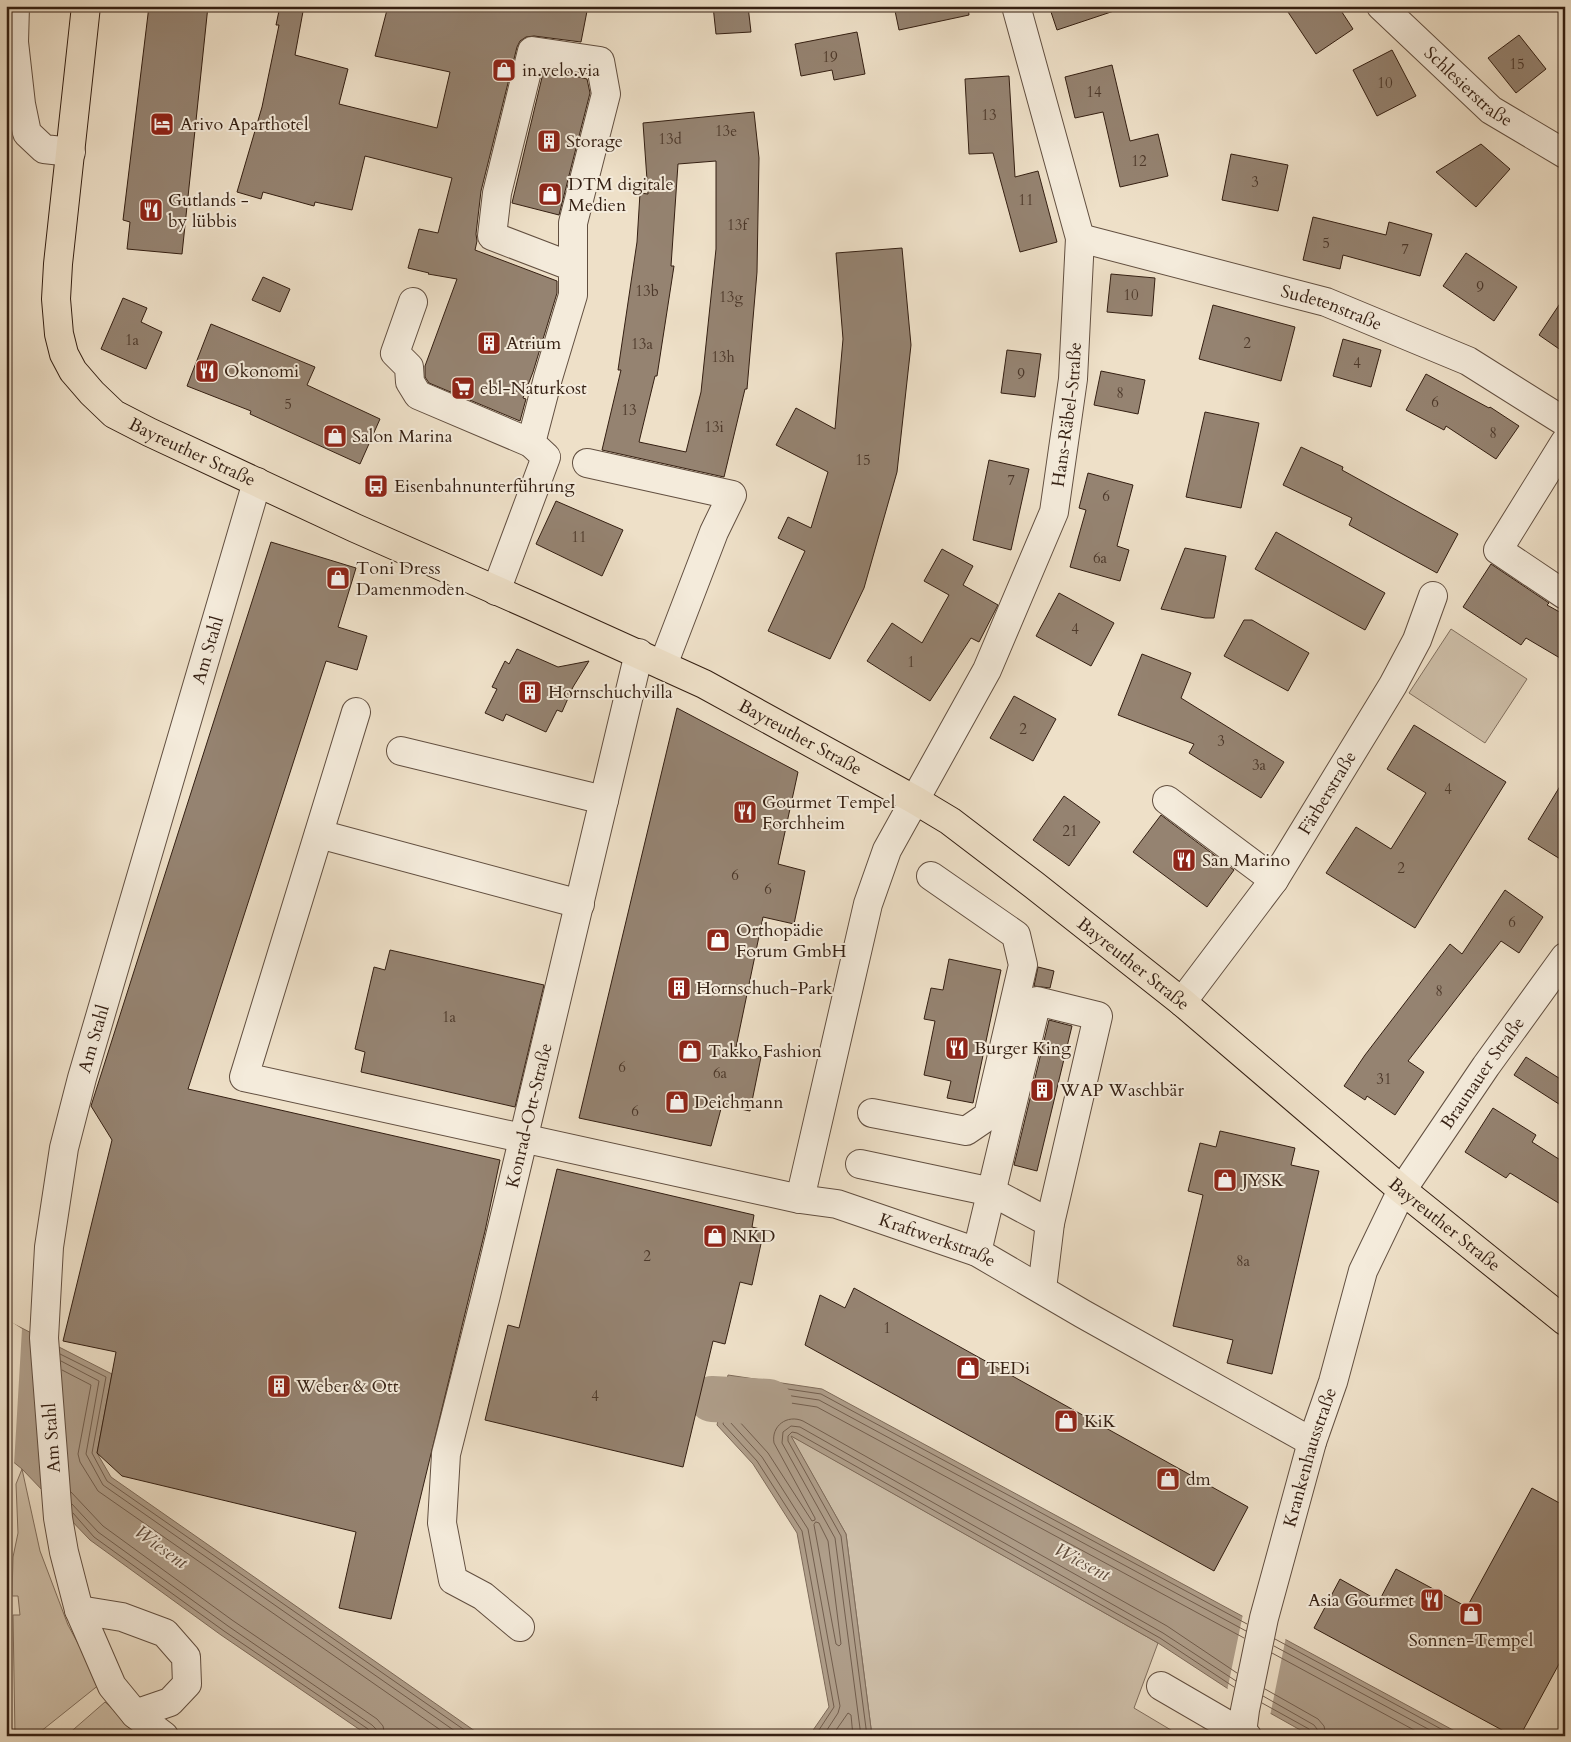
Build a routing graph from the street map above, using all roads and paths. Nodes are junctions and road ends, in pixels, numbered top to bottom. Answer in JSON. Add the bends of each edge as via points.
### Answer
{"nodes":[{"id":1,"x":15,"y":6,"type":"edge"},
{"id":2,"x":86,"y":6,"type":"edge"},
{"id":3,"x":1016,"y":6,"type":"edge"},
{"id":4,"x":1381,"y":6,"type":"edge"},
{"id":5,"x":70,"y":152,"type":"junction"},
{"id":6,"x":1565,"y":154,"type":"edge"},
{"id":7,"x":1080,"y":238,"type":"junction"},
{"id":8,"x":574,"y":267,"type":"junction"},
{"id":9,"x":413,"y":302,"type":"dead end"},
{"id":10,"x":1565,"y":422,"type":"edge"},
{"id":11,"x":1565,"y":442,"type":"edge"},
{"id":12,"x":531,"y":443,"type":"junction"},
{"id":13,"x":587,"y":463,"type":"dead end"},
{"id":14,"x":257,"y":482,"type":"junction"},
{"id":15,"x":496,"y":591,"type":"junction"},
{"id":16,"x":1565,"y":595,"type":"edge"},
{"id":17,"x":1433,"y":596,"type":"dead end"},
{"id":18,"x":638,"y":653,"type":"junction"},
{"id":19,"x":663,"y":665,"type":"junction"},
{"id":20,"x":356,"y":712,"type":"dead end"},
{"id":21,"x":401,"y":750,"type":"dead end"},
{"id":22,"x":604,"y":800,"type":"junction"},
{"id":23,"x":915,"y":800,"type":"junction"},
{"id":24,"x":1167,"y":800,"type":"dead end"},
{"id":25,"x":319,"y":834,"type":"junction"},
{"id":26,"x":931,"y":876,"type":"dead end"},
{"id":27,"x":1274,"y":880,"type":"junction"},
{"id":28,"x":580,"y":904,"type":"junction"},
{"id":29,"x":1565,"y":957,"type":"edge"},
{"id":30,"x":1182,"y":1002,"type":"junction"},
{"id":31,"x":872,"y":1113,"type":"dead end"},
{"id":32,"x":523,"y":1138,"type":"junction"},
{"id":33,"x":860,"y":1164,"type":"dead end"},
{"id":34,"x":1402,"y":1190,"type":"junction"},
{"id":35,"x":992,"y":1192,"type":"junction"},
{"id":36,"x":800,"y":1199,"type":"junction"},
{"id":37,"x":1050,"y":1223,"type":"junction"},
{"id":38,"x":977,"y":1252,"type":"junction"},
{"id":39,"x":1042,"y":1289,"type":"junction"},
{"id":40,"x":1565,"y":1321,"type":"edge"},
{"id":41,"x":1312,"y":1442,"type":"junction"},
{"id":42,"x":79,"y":1610,"type":"junction"},
{"id":43,"x":520,"y":1627,"type":"dead end"},
{"id":44,"x":1161,"y":1686,"type":"dead end"},
{"id":45,"x":136,"y":1714,"type":"junction"},
{"id":46,"x":1244,"y":1726,"type":"edge"},
{"id":47,"x":164,"y":1736,"type":"edge"}],
"edges":[{"from":1,"to":5,"type":"street","via":[[14,42],[27,133],[44,149]]},
{"from":2,"to":5,"type":"main road","name":"Bayreuther Straße"},
{"from":3,"to":7,"type":"street","name":"Hans-Räbel-Straße"},
{"from":4,"to":6,"type":"street","name":"Schlesierstraße","via":[[1491,110]]},
{"from":5,"to":14,"type":"main road","name":"Bayreuther Straße","via":[[56,299],[59,334],[73,371],[114,414]]},
{"from":7,"to":10,"type":"street","name":"Sudetenstraße","via":[[1326,302],[1468,361]]},
{"from":7,"to":23,"type":"street","name":"Hans-Räbel-Straße","via":[[1073,379],[1054,512],[987,670]]},
{"from":8,"to":8,"type":"street","via":[[573,223],[606,94],[600,61],[532,51],[496,193],[492,236]]},
{"from":8,"to":12,"type":"street","via":[[573,295]]},
{"from":9,"to":12,"type":"street","via":[[395,353],[409,367],[410,382],[418,395]]},
{"from":11,"to":16,"type":"street","via":[[1498,550]]},
{"from":12,"to":15,"type":"street","via":[[546,457]]},
{"from":13,"to":19,"type":"street","via":[[732,495],[714,532]]},
{"from":14,"to":15,"type":"main road","name":"Bayreuther Straße"},
{"from":14,"to":42,"type":"street","name":"Am Stahl","via":[[64,1148],[49,1247],[44,1338],[58,1518]]},
{"from":15,"to":18,"type":"main road","name":"Bayreuther Straße"},
{"from":17,"to":27,"type":"street","name":"Färberstraße","via":[[1417,640],[1393,685]]},
{"from":18,"to":19,"type":"main road","name":"Bayreuther Straße"},
{"from":18,"to":22,"type":"street","name":"Konrad-Ott-Straße"},
{"from":19,"to":23,"type":"main road","name":"Bayreuther Straße","via":[[704,684]]},
{"from":20,"to":25,"type":"street"},
{"from":21,"to":22,"type":"street"},
{"from":22,"to":28,"type":"street","name":"Konrad-Ott-Straße"},
{"from":23,"to":30,"type":"main road","name":"Bayreuther Straße","via":[[950,821]]},
{"from":23,"to":36,"type":"street","name":"Hans-Räbel-Straße","via":[[887,850],[868,904]]},
{"from":24,"to":27,"type":"street"},
{"from":25,"to":28,"type":"street"},
{"from":25,"to":32,"type":"street","name":"Kraftwerkstraße","via":[[244,1077]]},
{"from":26,"to":31,"type":"street","via":[[1016,935],[1022,965],[988,1116],[966,1131]]},
{"from":27,"to":30,"type":"street","name":"Färberstraße"},
{"from":28,"to":32,"type":"street","name":"Konrad-Ott-Straße"},
{"from":29,"to":34,"type":"street","name":"Braunauer Straße"},
{"from":30,"to":34,"type":"main road","name":"Bayreuther Straße"},
{"from":32,"to":36,"type":"street","name":"Kraftwerkstraße"},
{"from":32,"to":43,"type":"street","name":"Konrad-Ott-Straße","via":[[446,1454],[442,1523],[453,1580],[483,1596]]},
{"from":33,"to":35,"type":"street"},
{"from":34,"to":40,"type":"main road","name":"Bayreuther Straße"},
{"from":34,"to":41,"type":"street","name":"Krankenhausstraße","via":[[1363,1271],[1333,1382]]},
{"from":35,"to":37,"type":"street"},
{"from":35,"to":37,"type":"street","via":[[1037,1001],[1098,1016]]},
{"from":35,"to":38,"type":"street"},
{"from":36,"to":38,"type":"street","name":"Kraftwerkstraße","via":[[837,1204]]},
{"from":37,"to":39,"type":"street"},
{"from":38,"to":39,"type":"street","name":"Kraftwerkstraße"},
{"from":39,"to":41,"type":"street","name":"Kraftwerkstraße"},
{"from":41,"to":46,"type":"street","name":"Krankenhausstraße","via":[[1264,1623]]},
{"from":42,"to":45,"type":"street","name":"Am Stahl","via":[[112,1686]]},
{"from":42,"to":45,"type":"street","via":[[122,1617],[166,1633],[186,1657],[187,1684],[170,1702]]},
{"from":44,"to":46,"type":"street","name":"Krankenhausstraße"},
{"from":45,"to":47,"type":"street","name":"Am Stahl"}]}
